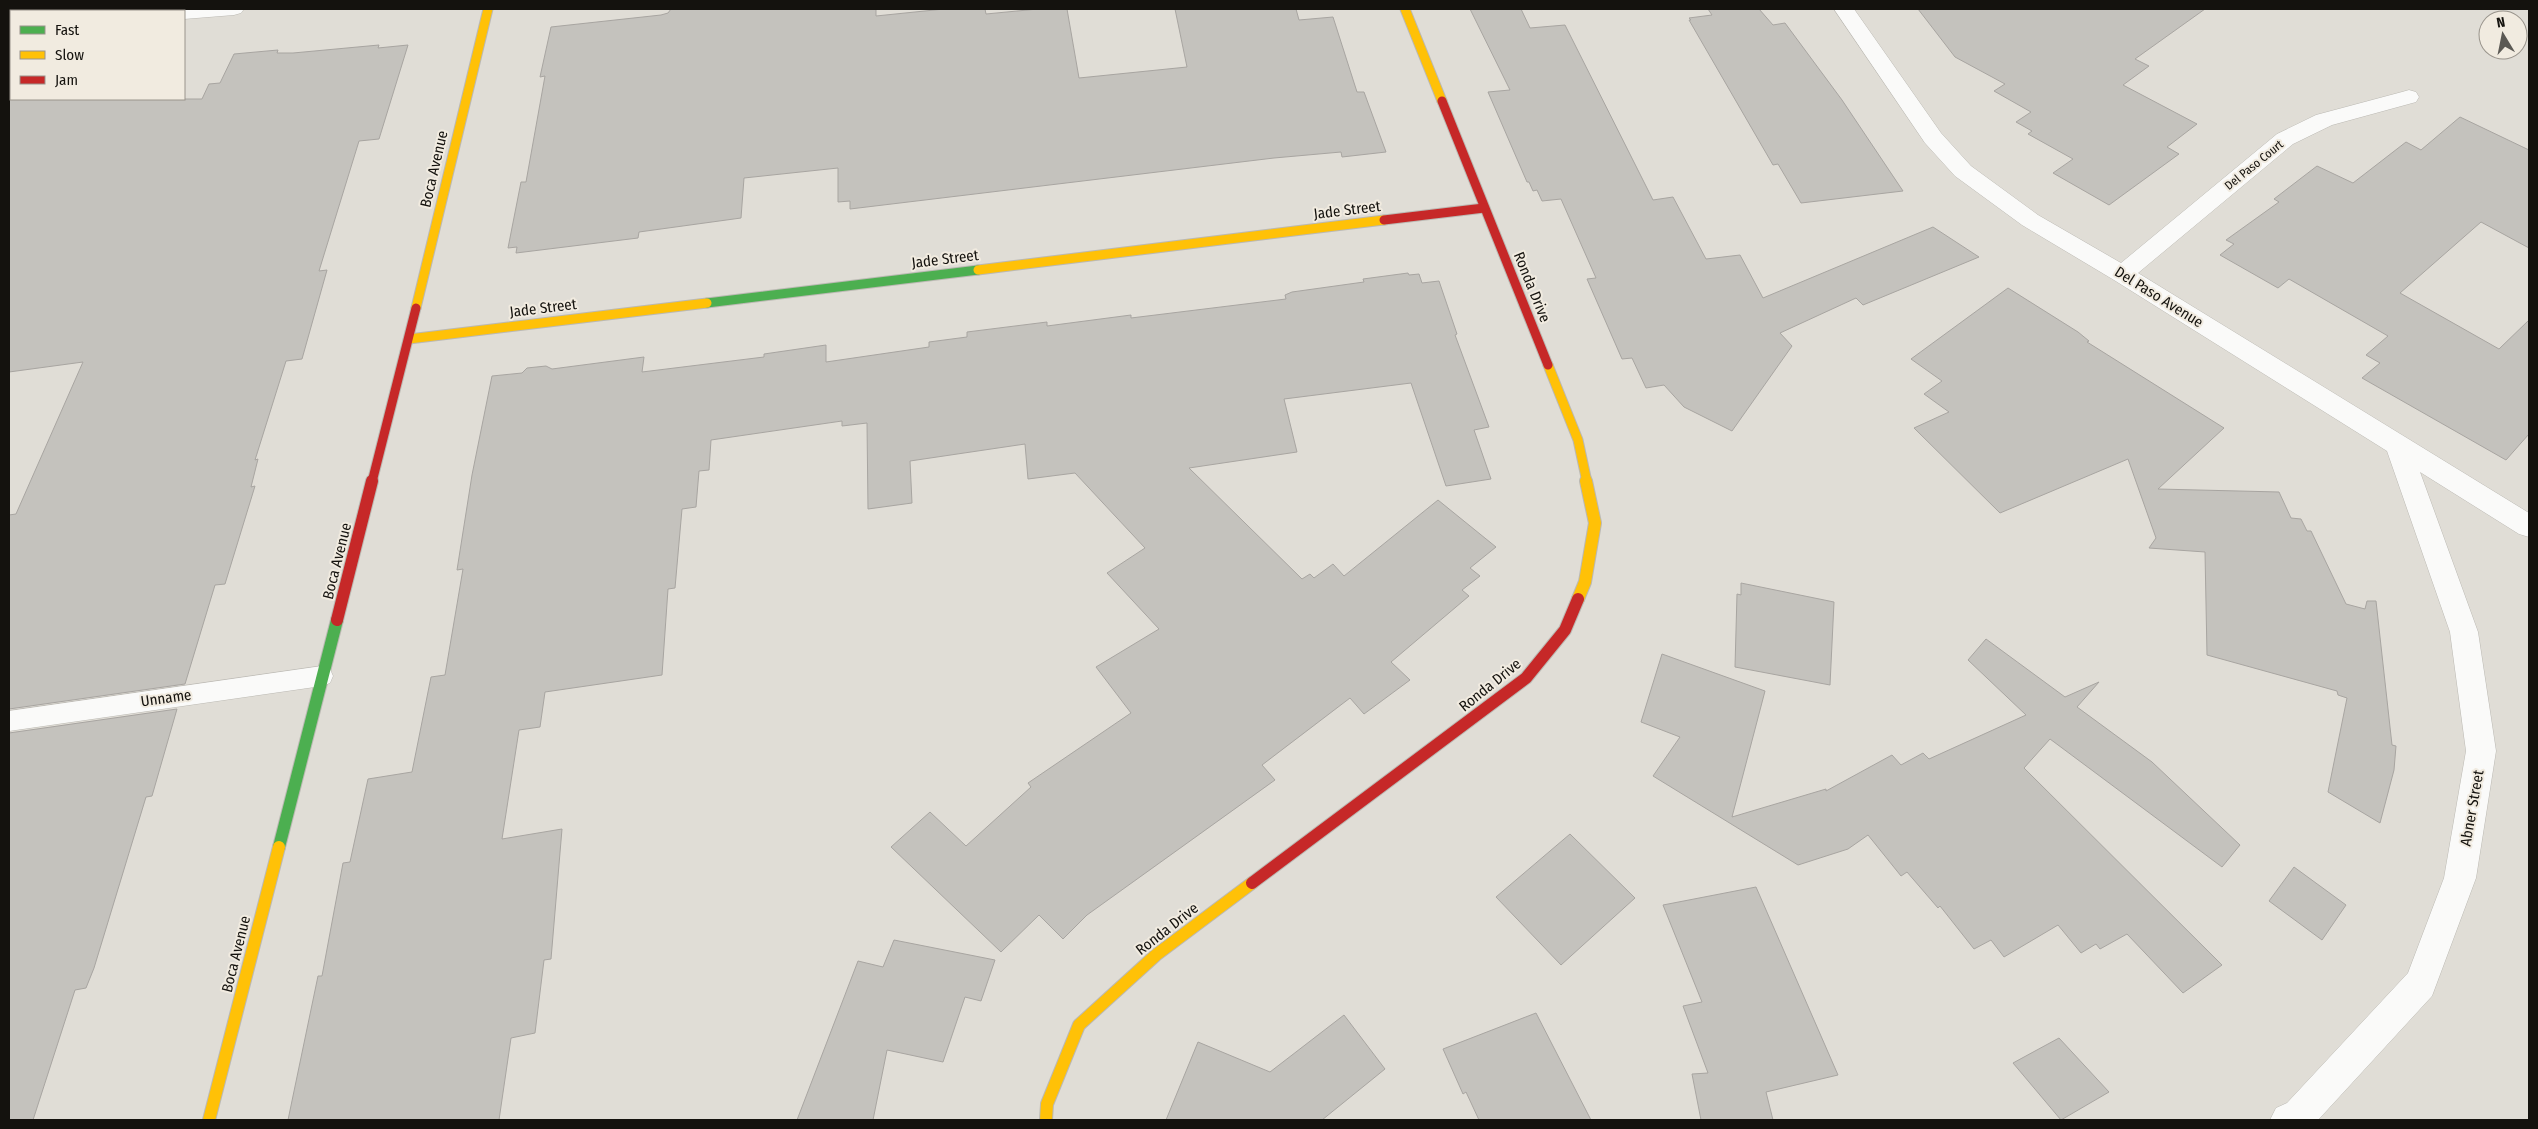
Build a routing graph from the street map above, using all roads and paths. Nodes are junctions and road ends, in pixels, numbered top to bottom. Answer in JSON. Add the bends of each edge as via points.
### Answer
{"nodes":[{"id":1,"x":234,"y":9,"type":"edge"},
{"id":2,"x":488,"y":9,"type":"edge"},
{"id":3,"x":1405,"y":9,"type":"edge"},
{"id":4,"x":1844,"y":9,"type":"edge"},
{"id":5,"x":185,"y":14,"type":"edge"},
{"id":6,"x":2409,"y":97,"type":"dead end"},
{"id":7,"x":1484,"y":208,"type":"junction"},
{"id":8,"x":2122,"y":274,"type":"junction"},
{"id":9,"x":409,"y":339,"type":"junction"},
{"id":10,"x":2398,"y":446,"type":"junction"},
{"id":11,"x":2529,"y":526,"type":"edge"},
{"id":12,"x":322,"y":676,"type":"junction"},
{"id":13,"x":9,"y":721,"type":"edge"},
{"id":14,"x":209,"y":1120,"type":"edge"},
{"id":15,"x":1046,"y":1120,"type":"edge"},
{"id":16,"x":2288,"y":1120,"type":"edge"}],
"edges":[{"from":1,"to":5,"type":"street"},
{"from":2,"to":9,"type":"street","name":"Boca Avenue"},
{"from":3,"to":7,"type":"street","name":"Ronda Drive"},
{"from":4,"to":8,"type":"street","name":"Del Paso Avenue","via":[[1933,138],[1963,171],[2030,220]]},
{"from":6,"to":8,"type":"street","name":"Del Paso Court","via":[[2324,120],[2285,139]]},
{"from":7,"to":9,"type":"street","name":"Jade Street"},
{"from":7,"to":15,"type":"street","name":"Ronda Drive","via":[[1578,440],[1596,523],[1585,582],[1565,630],[1526,678],[1156,955],[1079,1025],[1047,1104]]},
{"from":8,"to":10,"type":"street","name":"Del Paso Avenue"},
{"from":9,"to":12,"type":"street","name":"Boca Avenue"},
{"from":10,"to":11,"type":"street","name":"Del Paso Avenue"},
{"from":10,"to":16,"type":"street","name":"Abner Street","via":[[2464,632],[2481,751],[2460,878],[2420,984],[2299,1114]]},
{"from":12,"to":13,"type":"lane","name":"Unname"},
{"from":12,"to":14,"type":"street","name":"Boca Avenue"}]}
